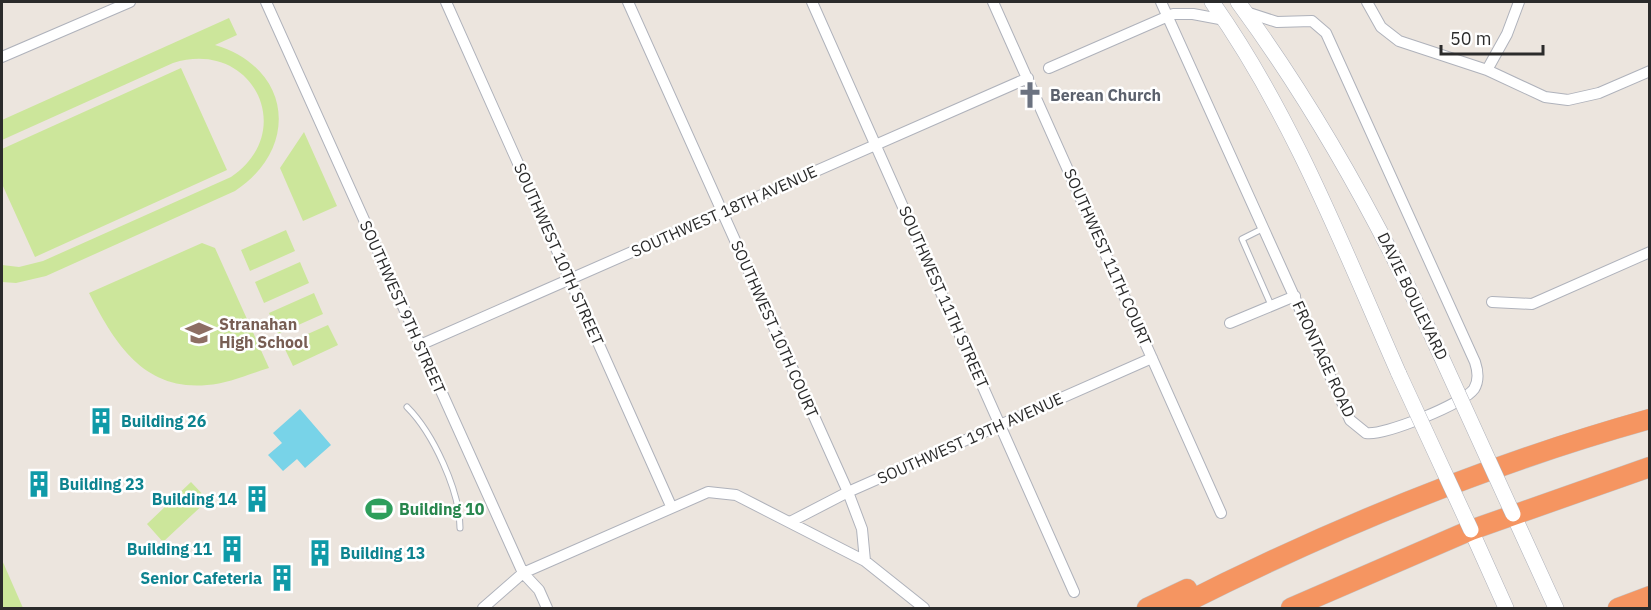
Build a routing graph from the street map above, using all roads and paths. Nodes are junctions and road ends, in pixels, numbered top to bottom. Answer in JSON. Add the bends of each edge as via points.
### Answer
{"nodes":[{"id":1,"x":130,"y":2,"type":"edge"},
{"id":2,"x":266,"y":2,"type":"edge"},
{"id":3,"x":446,"y":2,"type":"edge"},
{"id":4,"x":628,"y":2,"type":"edge"},
{"id":5,"x":812,"y":2,"type":"edge"},
{"id":6,"x":993,"y":2,"type":"edge"},
{"id":7,"x":1161,"y":2,"type":"edge"},
{"id":8,"x":1212,"y":2,"type":"edge"},
{"id":9,"x":1366,"y":2,"type":"edge"},
{"id":10,"x":1519,"y":2,"type":"edge"},
{"id":11,"x":1242,"y":7,"type":"edge"},
{"id":12,"x":1168,"y":15,"type":"junction"},
{"id":13,"x":1225,"y":20,"type":"junction"},
{"id":14,"x":2,"y":57,"type":"edge"},
{"id":15,"x":1049,"y":68,"type":"dead end"},
{"id":16,"x":1487,"y":70,"type":"junction"},
{"id":17,"x":1650,"y":71,"type":"edge"},
{"id":18,"x":1028,"y":78,"type":"junction"},
{"id":19,"x":875,"y":143,"type":"junction"},
{"id":20,"x":722,"y":212,"type":"junction"},
{"id":21,"x":1264,"y":228,"type":"junction"},
{"id":22,"x":1650,"y":252,"type":"edge"},
{"id":23,"x":570,"y":278,"type":"junction"},
{"id":24,"x":1294,"y":296,"type":"junction"},
{"id":25,"x":1492,"y":303,"type":"dead end"},
{"id":26,"x":1272,"y":305,"type":"junction"},
{"id":27,"x":1230,"y":324,"type":"dead end"},
{"id":28,"x":420,"y":345,"type":"junction"},
{"id":29,"x":1152,"y":358,"type":"junction"},
{"id":30,"x":407,"y":407,"type":"dead end"},
{"id":31,"x":1650,"y":419,"type":"edge"},
{"id":32,"x":1000,"y":424,"type":"junction"},
{"id":33,"x":1650,"y":467,"type":"edge"},
{"id":34,"x":848,"y":492,"type":"junction"},
{"id":35,"x":671,"y":506,"type":"junction"},
{"id":36,"x":1221,"y":513,"type":"dead end"},
{"id":37,"x":1513,"y":514,"type":"junction"},
{"id":38,"x":790,"y":522,"type":"junction"},
{"id":39,"x":460,"y":528,"type":"dead end"},
{"id":40,"x":1343,"y":528,"type":"junction"},
{"id":41,"x":1471,"y":530,"type":"junction"},
{"id":42,"x":866,"y":561,"type":"junction"},
{"id":43,"x":523,"y":573,"type":"junction"},
{"id":44,"x":1074,"y":592,"type":"dead end"},
{"id":45,"x":1650,"y":596,"type":"edge"},
{"id":46,"x":486,"y":607,"type":"edge"},
{"id":47,"x":547,"y":609,"type":"edge"},
{"id":48,"x":924,"y":609,"type":"edge"},
{"id":49,"x":1147,"y":609,"type":"edge"},
{"id":50,"x":1174,"y":609,"type":"edge"},
{"id":51,"x":1291,"y":609,"type":"edge"},
{"id":52,"x":1506,"y":609,"type":"edge"},
{"id":53,"x":1556,"y":609,"type":"edge"},
{"id":54,"x":1618,"y":609,"type":"edge"}],
"edges":[{"from":1,"to":14,"type":"street"},
{"from":2,"to":28,"type":"street","name":"SOUTHWEST 9TH STREET"},
{"from":3,"to":23,"type":"street","name":"SOUTHWEST 10TH STREET"},
{"from":4,"to":20,"type":"street","name":"SOUTHWEST 10TH COURT"},
{"from":5,"to":19,"type":"street","name":"SOUTHWEST 11TH STREET"},
{"from":6,"to":18,"type":"street","name":"SOUTHWEST 11TH COURT"},
{"from":7,"to":12,"type":"street","name":"FRONTAGE ROAD"},
{"from":8,"to":13,"type":"main road"},
{"from":9,"to":16,"type":"street","via":[[1381,27],[1399,41]]},
{"from":10,"to":16,"type":"street"},
{"from":11,"to":24,"type":"street","name":"FRONTAGE ROAD","via":[[1277,22],[1312,21],[1326,33],[1477,367],[1476,385],[1469,394],[1393,430],[1366,433],[1347,414]]},
{"from":11,"to":37,"type":"main road","name":"DAVIE BOULEVARD","bridge":true,"via":[[1297,86],[1393,254]]},
{"from":12,"to":13,"type":"street","via":[[1193,14]]},
{"from":12,"to":15,"type":"street"},
{"from":12,"to":21,"type":"street","name":"FRONTAGE ROAD"},
{"from":13,"to":41,"type":"main road","bridge":true,"via":[[1287,125]]},
{"from":16,"to":17,"type":"street","via":[[1545,97],[1568,100],[1599,93]]},
{"from":18,"to":19,"type":"street","name":"SOUTHWEST 18TH AVENUE"},
{"from":18,"to":29,"type":"street","name":"SOUTHWEST 11TH COURT"},
{"from":19,"to":20,"type":"street","name":"SOUTHWEST 18TH AVENUE"},
{"from":19,"to":32,"type":"street","name":"SOUTHWEST 11TH STREET"},
{"from":20,"to":23,"type":"street","name":"SOUTHWEST 18TH AVENUE"},
{"from":20,"to":34,"type":"street","name":"SOUTHWEST 10TH COURT"},
{"from":21,"to":24,"type":"street","name":"FRONTAGE ROAD"},
{"from":21,"to":26,"type":"lane","via":[[1242,239]]},
{"from":22,"to":25,"type":"street","via":[[1532,304]]},
{"from":23,"to":28,"type":"street","name":"SOUTHWEST 18TH AVENUE"},
{"from":23,"to":35,"type":"street","name":"SOUTHWEST 10TH STREET"},
{"from":24,"to":26,"type":"street"},
{"from":26,"to":27,"type":"street"},
{"from":28,"to":43,"type":"street","name":"SOUTHWEST 9TH STREET"},
{"from":29,"to":32,"type":"street","name":"SOUTHWEST 19TH AVENUE"},
{"from":29,"to":36,"type":"street","name":"SOUTHWEST 11TH COURT"},
{"from":30,"to":39,"type":"lane","via":[[422,422],[449,480],[460,511]]},
{"from":31,"to":40,"type":"highway","via":[[1502,466]]},
{"from":32,"to":34,"type":"street","name":"SOUTHWEST 19TH AVENUE"},
{"from":32,"to":44,"type":"street","name":"SOUTHWEST 11TH STREET"},
{"from":33,"to":37,"type":"highway"},
{"from":34,"to":38,"type":"street","name":"SOUTHWEST 19TH AVENUE"},
{"from":34,"to":42,"type":"street","name":"SOUTHWEST 10TH COURT","via":[[862,529]]},
{"from":35,"to":38,"type":"street","via":[[708,492],[736,495]]},
{"from":35,"to":43,"type":"street"},
{"from":37,"to":41,"type":"highway"},
{"from":37,"to":53,"type":"main road","name":"DAVIE BOULEVARD"},
{"from":38,"to":42,"type":"street"},
{"from":40,"to":49,"type":"highway","via":[[1250,558]]},
{"from":40,"to":50,"type":"highway"},
{"from":41,"to":51,"type":"highway"},
{"from":41,"to":52,"type":"main road"},
{"from":42,"to":48,"type":"street"},
{"from":43,"to":46,"type":"street"},
{"from":43,"to":47,"type":"street","name":"SOUTHWEST 9TH STREET","via":[[539,590]]},
{"from":45,"to":54,"type":"highway"}]}
